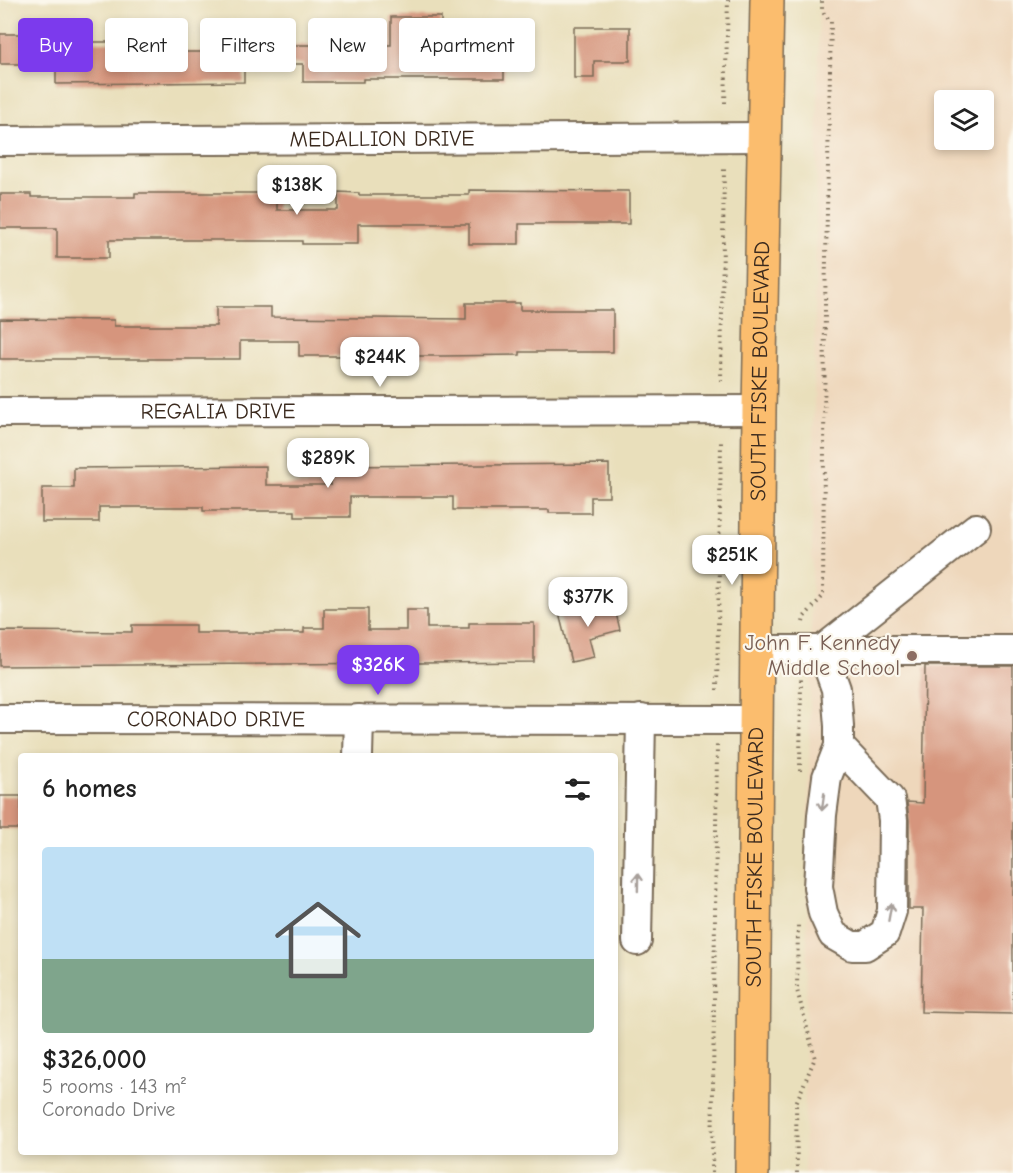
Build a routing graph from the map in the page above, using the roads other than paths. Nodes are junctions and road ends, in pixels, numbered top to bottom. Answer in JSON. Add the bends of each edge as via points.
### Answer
{"nodes":[{"id":1,"x":767,"y":0,"type":"edge"},
{"id":2,"x":765,"y":137,"type":"junction"},
{"id":3,"x":0,"y":141,"type":"edge"},
{"id":4,"x":759,"y":410,"type":"junction"},
{"id":5,"x":0,"y":412,"type":"edge"},
{"id":6,"x":976,"y":528,"type":"dead end"},
{"id":7,"x":757,"y":650,"type":"junction"},
{"id":8,"x":822,"y":650,"type":"junction"},
{"id":9,"x":1013,"y":650,"type":"edge"},
{"id":10,"x":0,"y":719,"type":"edge"},
{"id":11,"x":359,"y":719,"type":"junction"},
{"id":12,"x":641,"y":719,"type":"junction"},
{"id":13,"x":757,"y":720,"type":"junction"},
{"id":14,"x":839,"y":746,"type":"junction"},
{"id":15,"x":358,"y":753,"type":"edge"},
{"id":16,"x":637,"y":941,"type":"dead end"},
{"id":17,"x":752,"y":1173,"type":"edge"}],
"edges":[{"from":1,"to":2,"type":"main road","name":"SOUTH FISKE BOULEVARD"},
{"from":2,"to":3,"type":"street","name":"MEDALLION DRIVE"},
{"from":2,"to":4,"type":"main road","name":"SOUTH FISKE BOULEVARD"},
{"from":4,"to":5,"type":"street","name":"REGALIA DRIVE"},
{"from":4,"to":7,"type":"main road","name":"SOUTH FISKE BOULEVARD"},
{"from":6,"to":8,"type":"street"},
{"from":7,"to":8,"type":"street"},
{"from":7,"to":13,"type":"main road","name":"SOUTH FISKE BOULEVARD"},
{"from":8,"to":9,"type":"street"},
{"from":8,"to":14,"type":"street","via":[[836,689]]},
{"from":10,"to":11,"type":"street","name":"CORONADO DRIVE"},
{"from":11,"to":12,"type":"street","name":"CORONADO DRIVE"},
{"from":11,"to":15,"type":"street"},
{"from":12,"to":13,"type":"street","name":"CORONADO DRIVE"},
{"from":16,"to":12,"type":"street","one_way":true},
{"from":13,"to":17,"type":"main road","name":"SOUTH FISKE BOULEVARD"},
{"from":14,"to":14,"type":"street","one_way":true,"via":[[827,777],[818,887],[833,935],[852,946],[865,946],[885,933],[892,911],[893,820],[890,799]]}]}
